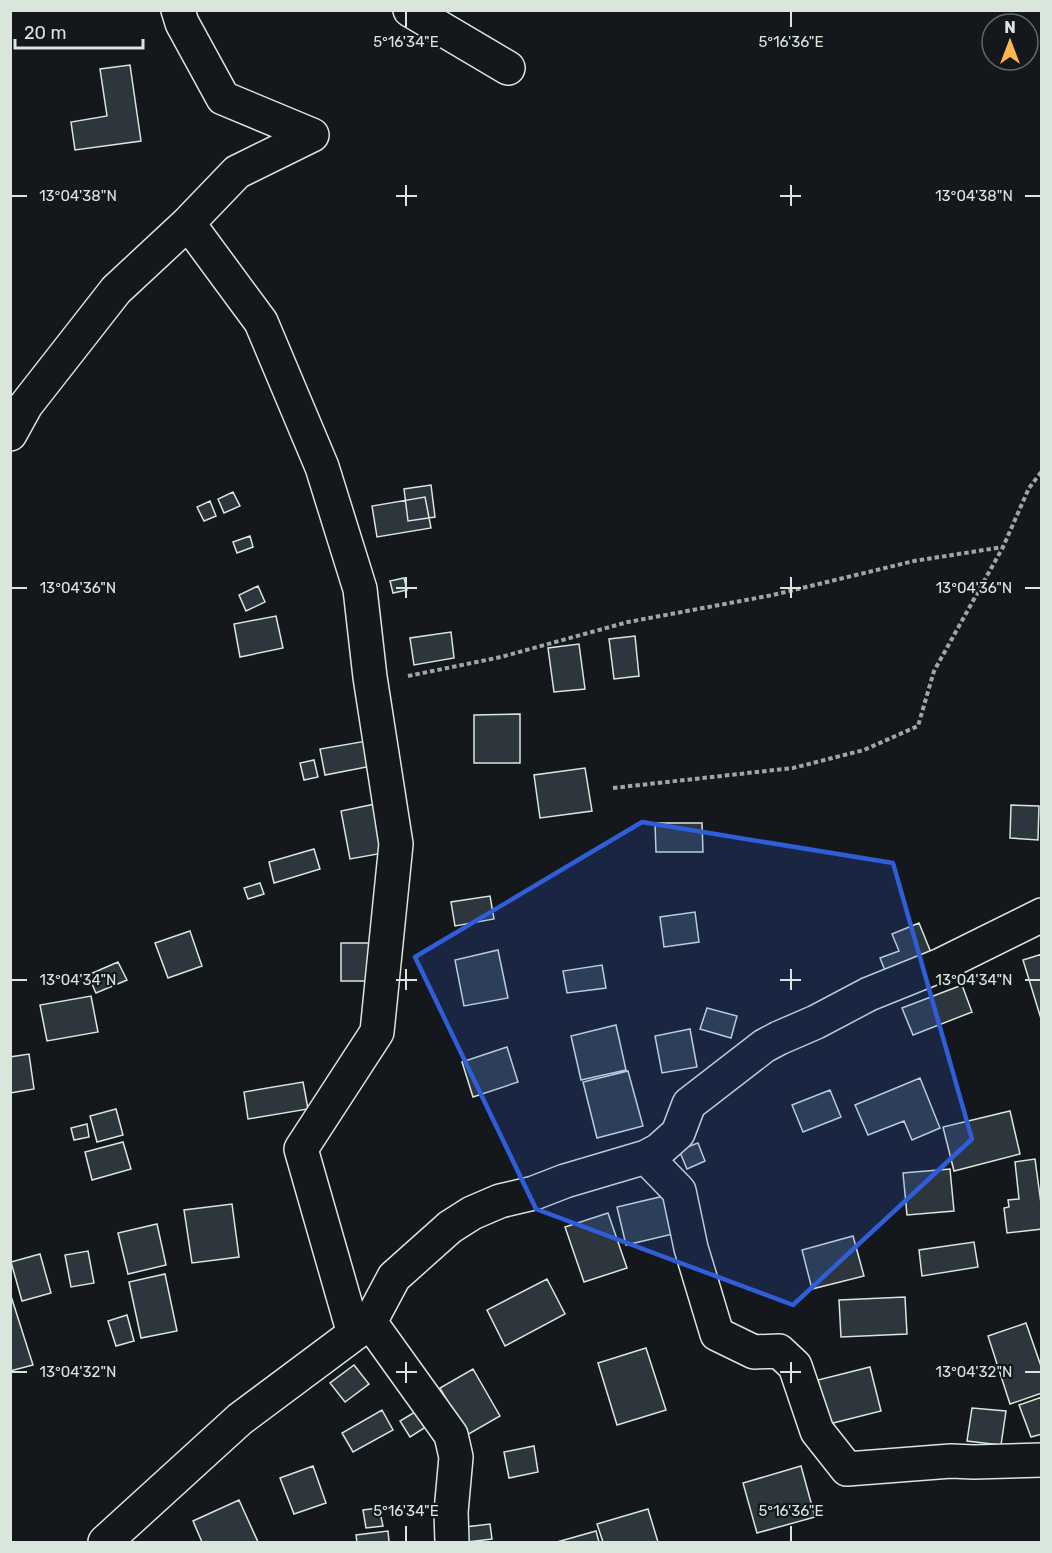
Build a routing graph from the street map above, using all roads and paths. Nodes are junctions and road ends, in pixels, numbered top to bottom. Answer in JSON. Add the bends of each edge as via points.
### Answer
{"nodes":[{"id":1,"x":178,"y":10,"type":"edge"},
{"id":2,"x":410,"y":10,"type":"edge"},
{"id":3,"x":508,"y":68,"type":"dead end"},
{"id":4,"x":188,"y":223,"type":"junction"},
{"id":5,"x":10,"y":434,"type":"edge"},
{"id":6,"x":1041,"y":471,"type":"edge"},
{"id":7,"x":1003,"y":547,"type":"junction"},
{"id":8,"x":408,"y":676,"type":"dead end"},
{"id":9,"x":612,"y":788,"type":"dead end"},
{"id":10,"x":1041,"y":915,"type":"edge"},
{"id":11,"x":646,"y":1156,"type":"junction"},
{"id":12,"x":362,"y":1328,"type":"junction"},
{"id":13,"x":1041,"y":1460,"type":"edge"},
{"id":14,"x":105,"y":1542,"type":"edge"},
{"id":15,"x":452,"y":1542,"type":"edge"}],
"edges":[{"from":1,"to":4,"type":"street","via":[[223,98],[312,135],[237,172]]},
{"from":2,"to":3,"type":"street"},
{"from":4,"to":5,"type":"street","via":[[116,290],[26,405]]},
{"from":4,"to":12,"type":"street","via":[[261,321],[322,467],[360,589],[396,844],[377,1032],[301,1149]]},
{"from":6,"to":7,"type":"path","via":[[1029,488]]},
{"from":7,"to":8,"type":"path","via":[[914,561],[773,595],[628,622],[501,657]]},
{"from":7,"to":9,"type":"path","via":[[934,671],[918,726],[864,750],[793,768]]},
{"from":10,"to":11,"type":"street","via":[[764,1046],[689,1104],[678,1132]]},
{"from":11,"to":12,"type":"street","via":[[472,1213],[450,1227],[394,1277]]},
{"from":11,"to":13,"type":"street","via":[[679,1191],[691,1248],[717,1334],[754,1352],[778,1351],[795,1366],[817,1431],[847,1468]]},
{"from":12,"to":14,"type":"street","via":[[240,1419]]},
{"from":12,"to":15,"type":"street","via":[[451,1435],[456,1456]]}]}
